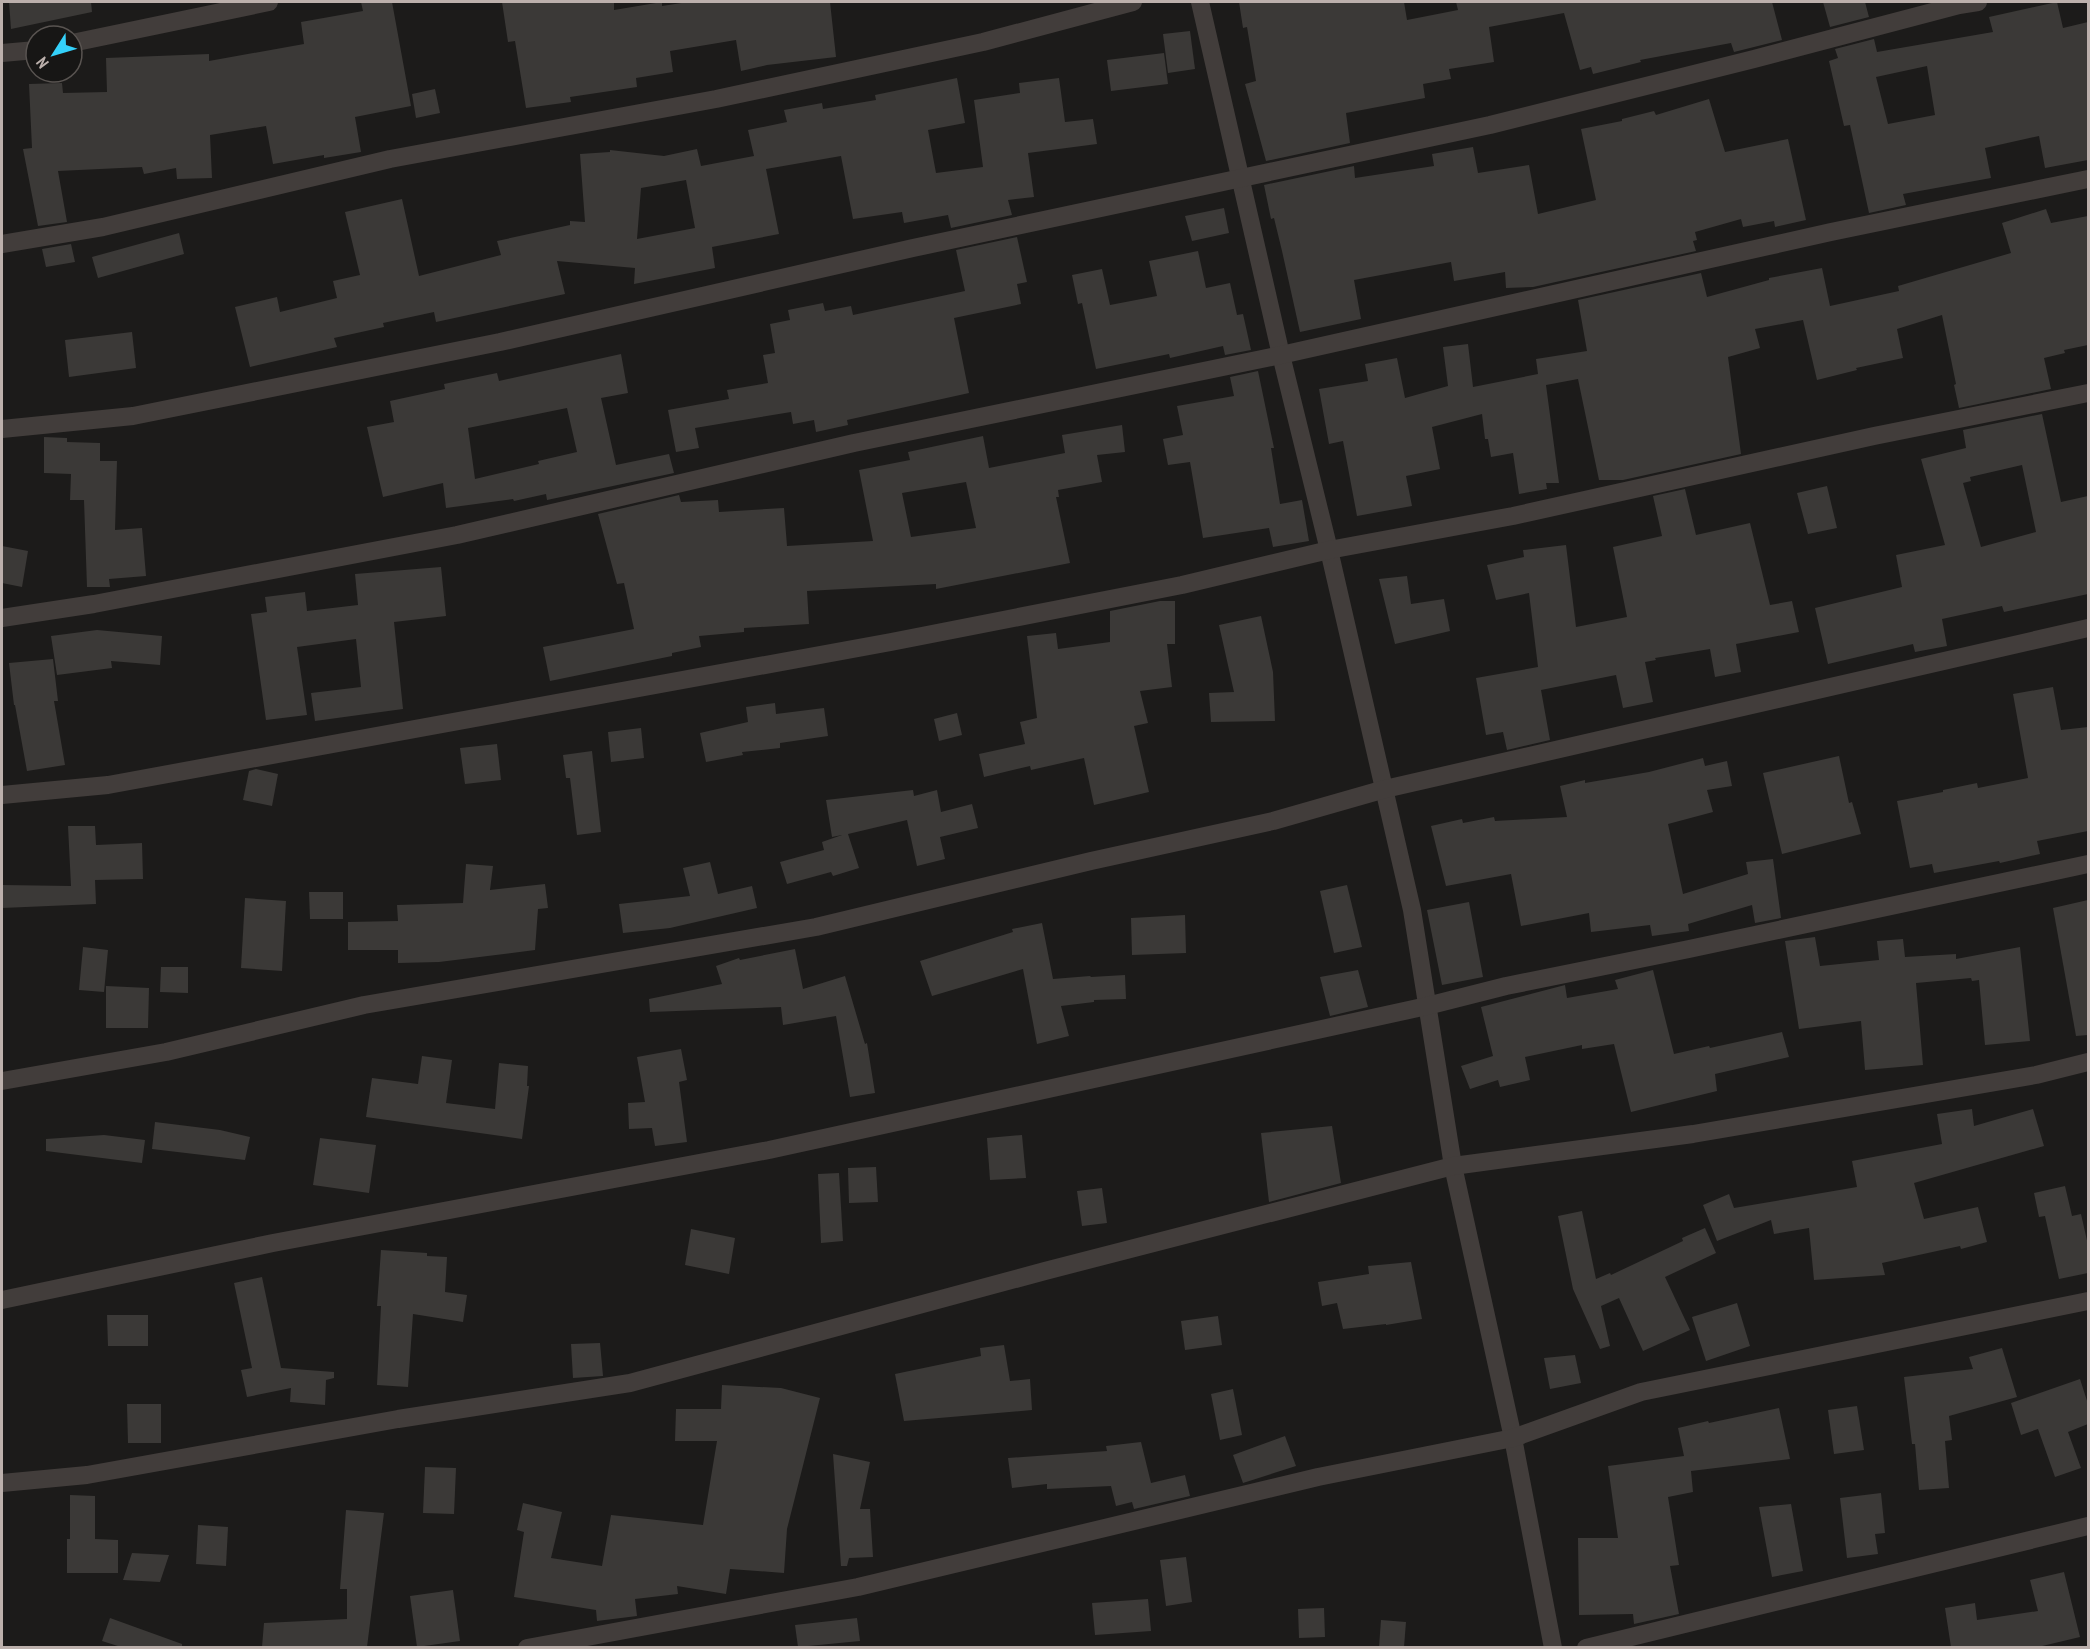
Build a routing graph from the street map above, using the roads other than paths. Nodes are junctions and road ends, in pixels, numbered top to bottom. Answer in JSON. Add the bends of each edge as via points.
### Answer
{"nodes":[{"id":1,"x":269,"y":2,"type":"edge"},
{"id":2,"x":1133,"y":2,"type":"edge"},
{"id":3,"x":1200,"y":2,"type":"edge"},
{"id":4,"x":1977,"y":2,"type":"edge"},
{"id":5,"x":84,"y":41,"type":"edge"},
{"id":6,"x":24,"y":51,"type":"edge"},
{"id":7,"x":2,"y":53,"type":"edge"},
{"id":8,"x":1241,"y":178,"type":"junction"},
{"id":9,"x":2088,"y":179,"type":"edge"},
{"id":10,"x":2,"y":244,"type":"edge"},
{"id":11,"x":1281,"y":355,"type":"junction"},
{"id":12,"x":2088,"y":393,"type":"edge"},
{"id":13,"x":2,"y":429,"type":"edge"},
{"id":14,"x":1329,"y":550,"type":"junction"},
{"id":15,"x":2,"y":618,"type":"edge"},
{"id":16,"x":2088,"y":628,"type":"edge"},
{"id":17,"x":1385,"y":789,"type":"junction"},
{"id":18,"x":2,"y":795,"type":"edge"},
{"id":19,"x":2088,"y":864,"type":"edge"},
{"id":20,"x":1427,"y":1006,"type":"junction"},
{"id":21,"x":2088,"y":1062,"type":"edge"},
{"id":22,"x":2,"y":1081,"type":"edge"},
{"id":23,"x":1453,"y":1166,"type":"junction"},
{"id":24,"x":2,"y":1300,"type":"edge"},
{"id":25,"x":2088,"y":1301,"type":"edge"},
{"id":26,"x":1513,"y":1438,"type":"junction"},
{"id":27,"x":2,"y":1483,"type":"edge"},
{"id":28,"x":2088,"y":1526,"type":"edge"},
{"id":29,"x":527,"y":1647,"type":"edge"},
{"id":30,"x":1553,"y":1647,"type":"edge"},
{"id":31,"x":1586,"y":1647,"type":"edge"}],
"edges":[{"from":1,"to":5,"type":"street"},
{"from":2,"to":10,"type":"street","via":[[983,42],[716,99],[390,159],[104,227]]},
{"from":3,"to":8,"type":"street"},
{"from":4,"to":8,"type":"street","via":[[1491,125]]},
{"from":6,"to":7,"type":"street"},
{"from":8,"to":11,"type":"street"},
{"from":8,"to":13,"type":"street","via":[[500,342],[133,416]]},
{"from":9,"to":11,"type":"street"},
{"from":11,"to":14,"type":"street"},
{"from":11,"to":15,"type":"street","via":[[854,443],[457,535]]},
{"from":12,"to":14,"type":"street","via":[[1874,435],[1513,516]]},
{"from":14,"to":17,"type":"street"},
{"from":14,"to":18,"type":"street","via":[[1182,585],[891,642],[108,785]]},
{"from":16,"to":17,"type":"street"},
{"from":17,"to":20,"type":"street","via":[[1412,910]]},
{"from":17,"to":22,"type":"street","via":[[1273,821],[816,927],[364,1005],[166,1052]]},
{"from":19,"to":20,"type":"street"},
{"from":20,"to":23,"type":"street"},
{"from":20,"to":24,"type":"street","via":[[769,1150],[285,1241]]},
{"from":21,"to":23,"type":"street","via":[[2036,1076],[1693,1134]]},
{"from":23,"to":26,"type":"street"},
{"from":23,"to":27,"type":"street","via":[[630,1383],[398,1419],[87,1475]]},
{"from":25,"to":26,"type":"street","via":[[1641,1392]]},
{"from":26,"to":29,"type":"street","via":[[1318,1477],[858,1587]]},
{"from":26,"to":30,"type":"street"},
{"from":28,"to":31,"type":"street"}]}
